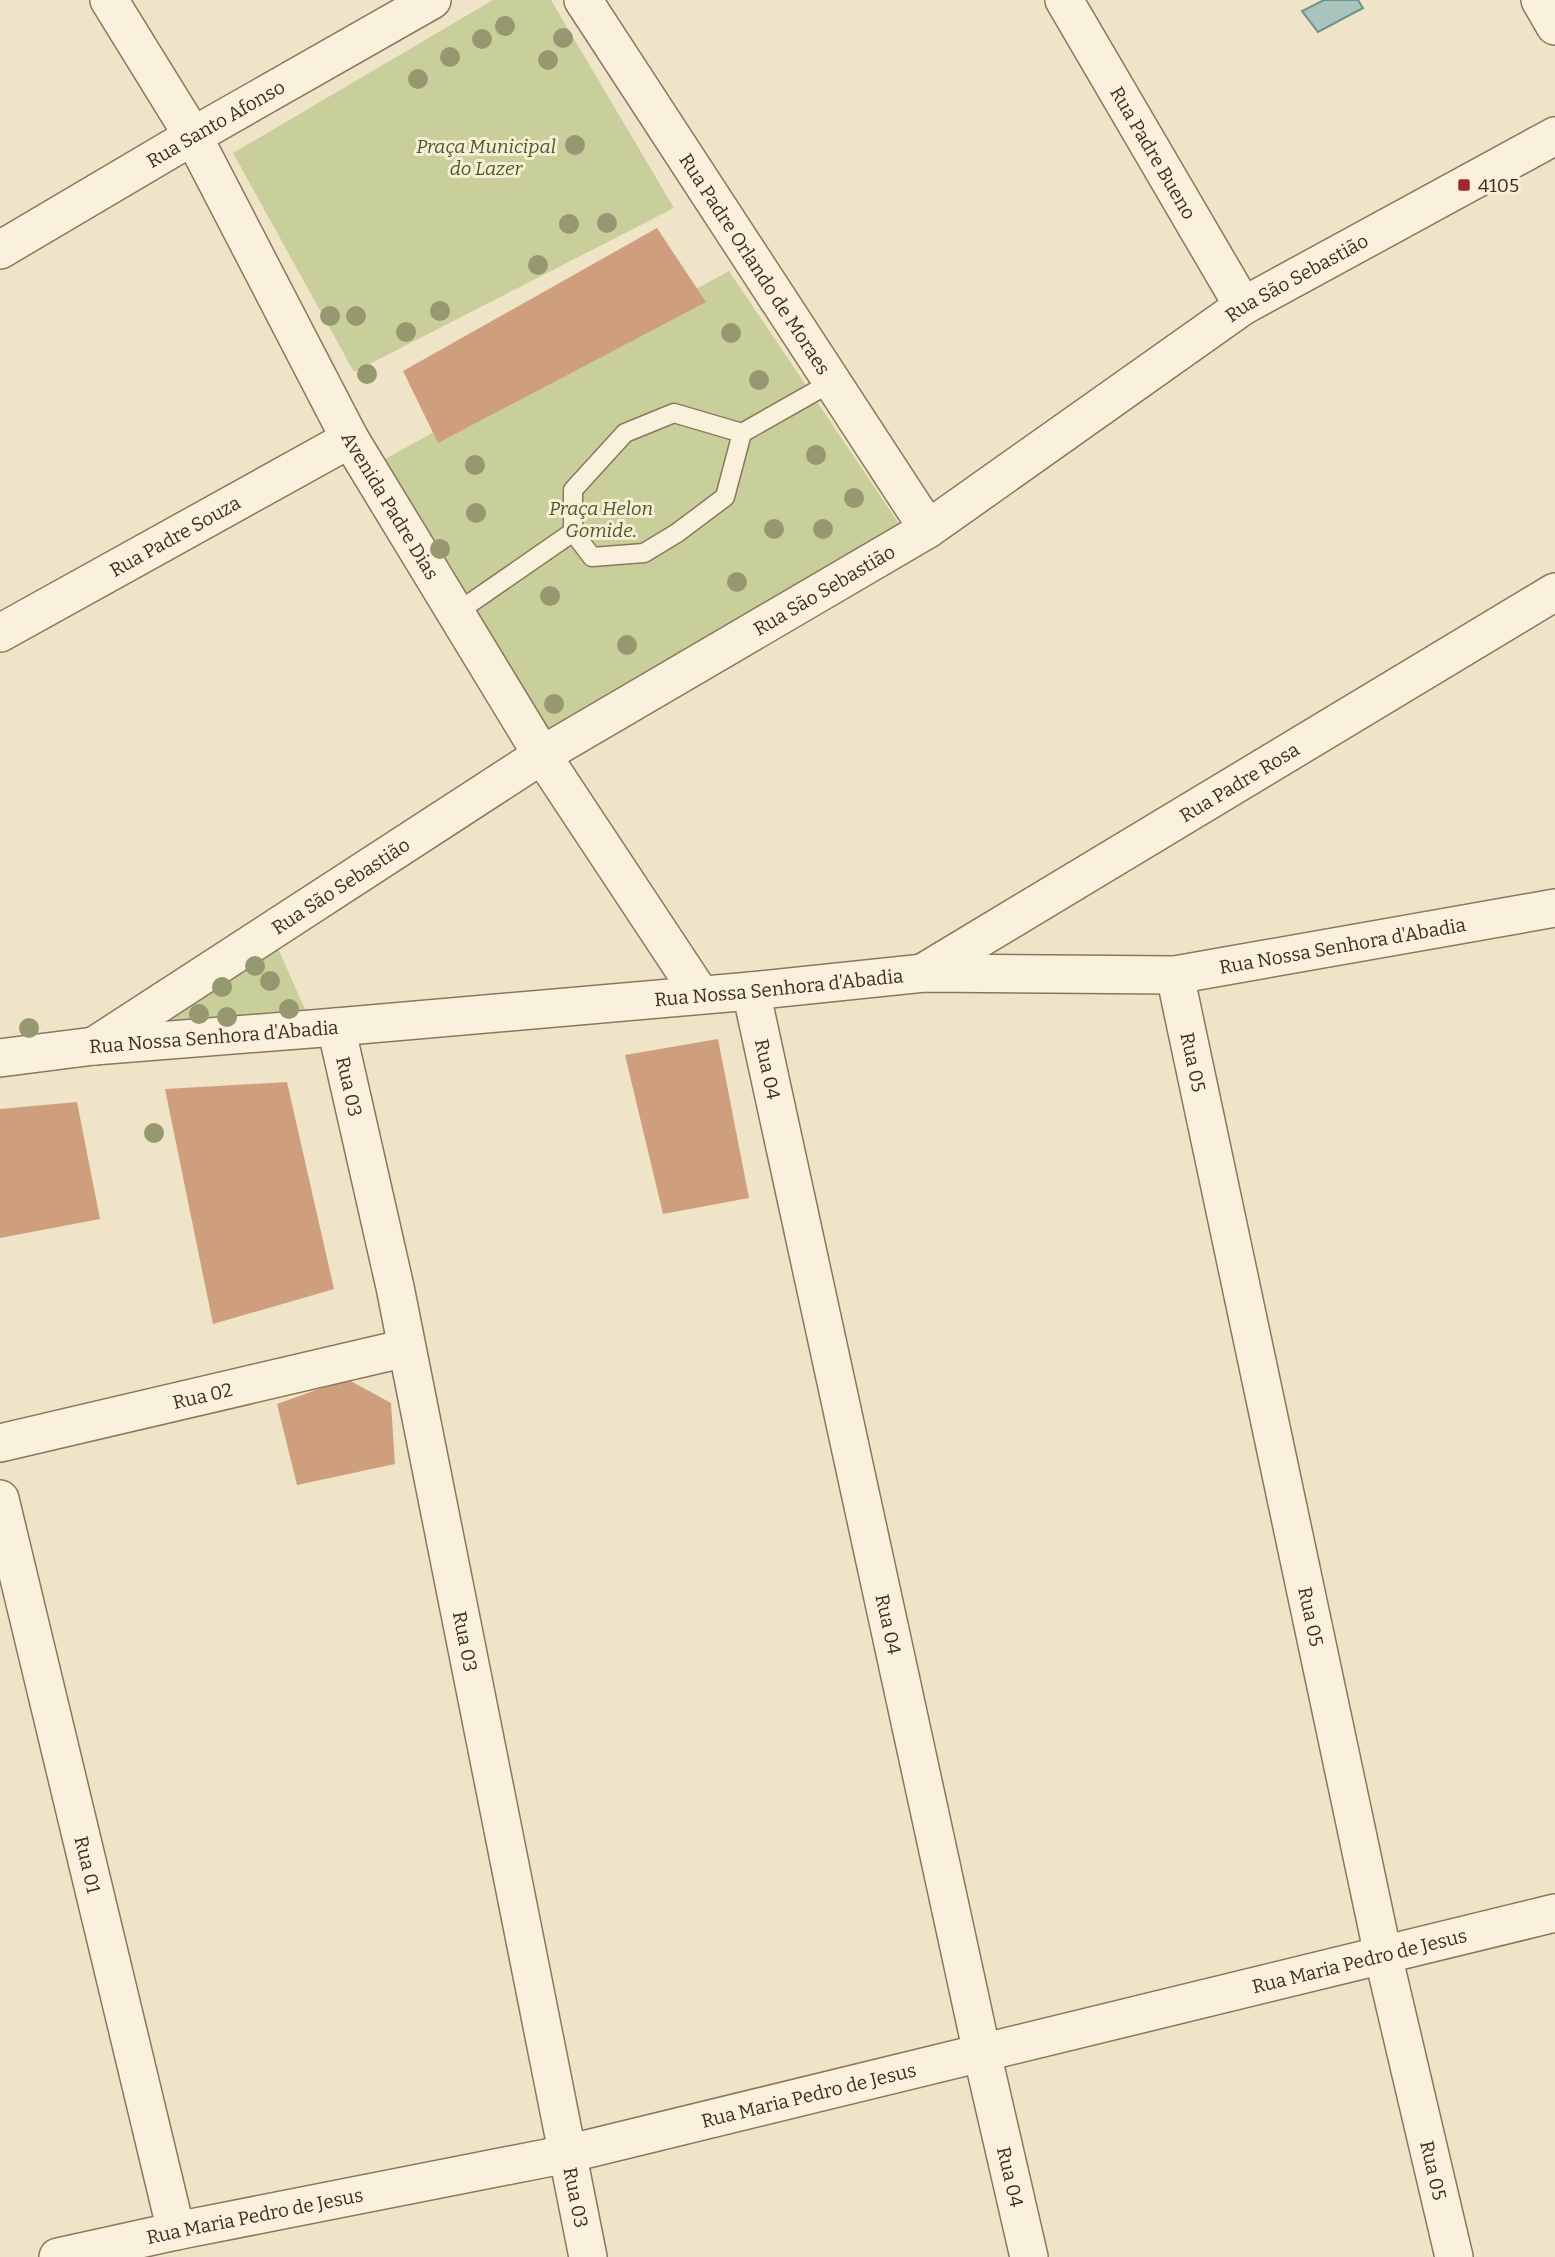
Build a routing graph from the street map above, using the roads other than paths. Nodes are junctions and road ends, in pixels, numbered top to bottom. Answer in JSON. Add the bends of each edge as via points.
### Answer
{"nodes":[{"id":1,"x":109,"y":0,"type":"edge"},
{"id":2,"x":432,"y":0,"type":"edge"},
{"id":3,"x":583,"y":0,"type":"edge"},
{"id":4,"x":1064,"y":0,"type":"edge"},
{"id":5,"x":1540,"y":0,"type":"edge"},
{"id":6,"x":1555,"y":26,"type":"edge"},
{"id":7,"x":193,"y":136,"type":"junction"},
{"id":8,"x":1555,"y":136,"type":"edge"},
{"id":9,"x":0,"y":250,"type":"edge"},
{"id":10,"x":1243,"y":306,"type":"junction"},
{"id":11,"x":832,"y":382,"type":"junction"},
{"id":12,"x":742,"y":433,"type":"junction"},
{"id":13,"x":350,"y":439,"type":"junction"},
{"id":14,"x":928,"y":529,"type":"junction"},
{"id":15,"x":573,"y":532,"type":"junction"},
{"id":16,"x":1555,"y":592,"type":"edge"},
{"id":17,"x":456,"y":613,"type":"junction"},
{"id":18,"x":0,"y":633,"type":"edge"},
{"id":19,"x":542,"y":755,"type":"junction"},
{"id":20,"x":1555,"y":908,"type":"edge"},
{"id":21,"x":924,"y":973,"type":"junction"},
{"id":22,"x":1175,"y":975,"type":"junction"},
{"id":23,"x":751,"y":991,"type":"junction"},
{"id":24,"x":700,"y":995,"type":"junction"},
{"id":25,"x":336,"y":1027,"type":"junction"},
{"id":26,"x":94,"y":1046,"type":"junction"},
{"id":27,"x":0,"y":1058,"type":"edge"},
{"id":28,"x":406,"y":1348,"type":"junction"},
{"id":29,"x":0,"y":1443,"type":"edge"},
{"id":30,"x":0,"y":1499,"type":"edge"},
{"id":31,"x":1555,"y":1913,"type":"edge"},
{"id":32,"x":1383,"y":1955,"type":"junction"},
{"id":33,"x":982,"y":2053,"type":"junction"},
{"id":34,"x":567,"y":2154,"type":"junction"},
{"id":35,"x":176,"y":2231,"type":"junction"},
{"id":36,"x":58,"y":2257,"type":"edge"},
{"id":37,"x":588,"y":2257,"type":"edge"},
{"id":38,"x":1029,"y":2257,"type":"edge"},
{"id":39,"x":1454,"y":2257,"type":"edge"}],
"edges":[{"from":1,"to":7,"type":"street","name":"Avenida Padre Dias"},
{"from":2,"to":7,"type":"street","name":"Rua Santo Afonso"},
{"from":3,"to":11,"type":"street","name":"Rua Padre Orlando de Moraes"},
{"from":4,"to":10,"type":"street","name":"Rua Padre Bueno"},
{"from":5,"to":6,"type":"street"},
{"from":7,"to":9,"type":"street","name":"Rua Santo Afonso"},
{"from":7,"to":13,"type":"street","name":"Avenida Padre Dias"},
{"from":8,"to":10,"type":"street","name":"Rua São Sebastião"},
{"from":10,"to":14,"type":"street","name":"Rua São Sebastião"},
{"from":11,"to":12,"type":"lane"},
{"from":11,"to":14,"type":"street","name":"Rua Padre Orlando de Moraes"},
{"from":12,"to":15,"type":"lane","via":[[674,413],[625,433],[573,490]]},
{"from":12,"to":15,"type":"lane","via":[[725,497],[644,553],[592,557]]},
{"from":13,"to":17,"type":"street","name":"Avenida Padre Dias"},
{"from":13,"to":18,"type":"street","name":"Rua Padre Souza"},
{"from":14,"to":19,"type":"street","name":"Rua São Sebastião"},
{"from":15,"to":17,"type":"lane"},
{"from":16,"to":21,"type":"street","name":"Rua Padre Rosa"},
{"from":17,"to":19,"type":"street","name":"Avenida Padre Dias"},
{"from":19,"to":24,"type":"street","name":"Avenida Padre Dias"},
{"from":19,"to":26,"type":"street","name":"Rua São Sebastião"},
{"from":20,"to":22,"type":"street","name":"Rua Nossa Senhora d'Abadia"},
{"from":21,"to":22,"type":"street","name":"Rua Nossa Senhora d'Abadia"},
{"from":21,"to":23,"type":"street","name":"Rua Nossa Senhora d'Abadia"},
{"from":22,"to":32,"type":"street","name":"Rua 05"},
{"from":23,"to":24,"type":"street","name":"Rua Nossa Senhora d'Abadia"},
{"from":23,"to":33,"type":"street","name":"Rua 04"},
{"from":24,"to":25,"type":"street","name":"Rua Nossa Senhora d'Abadia"},
{"from":25,"to":26,"type":"street","name":"Rua Nossa Senhora d'Abadia"},
{"from":25,"to":28,"type":"street","name":"Rua 03"},
{"from":26,"to":27,"type":"street","name":"Rua Nossa Senhora d'Abadia"},
{"from":28,"to":29,"type":"street","name":"Rua 02"},
{"from":28,"to":34,"type":"street","name":"Rua 03"},
{"from":30,"to":35,"type":"street","name":"Rua 01"},
{"from":31,"to":32,"type":"street","name":"Rua Maria Pedro de Jesus"},
{"from":32,"to":33,"type":"street","name":"Rua Maria Pedro de Jesus"},
{"from":32,"to":39,"type":"street","name":"Rua 05"},
{"from":33,"to":34,"type":"street","name":"Rua Maria Pedro de Jesus"},
{"from":33,"to":38,"type":"street","name":"Rua 04"},
{"from":34,"to":35,"type":"street","name":"Rua Maria Pedro de Jesus"},
{"from":34,"to":37,"type":"street","name":"Rua 03"},
{"from":35,"to":36,"type":"street","name":"Rua Maria Pedro de Jesus"}]}
